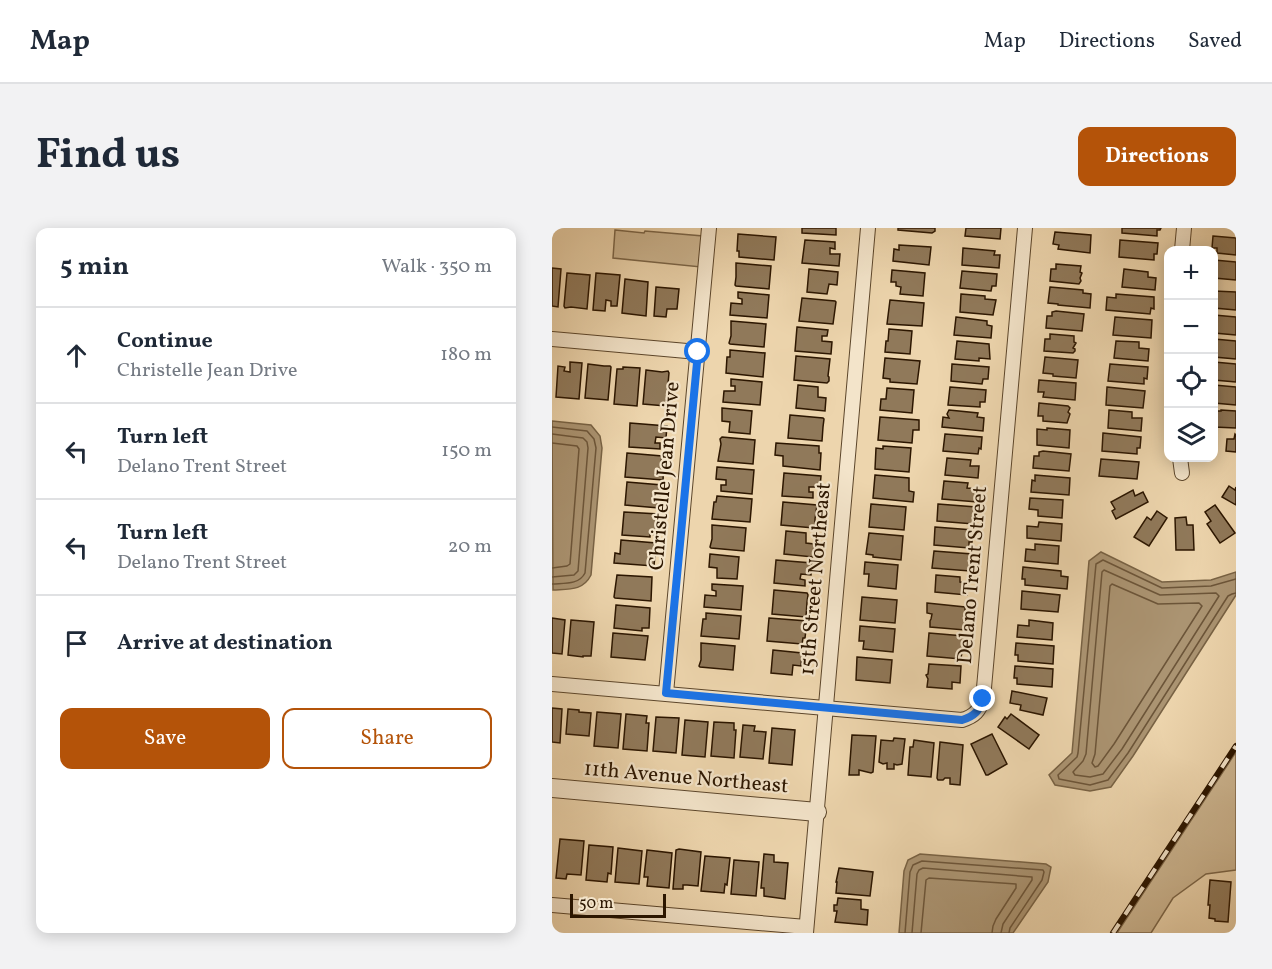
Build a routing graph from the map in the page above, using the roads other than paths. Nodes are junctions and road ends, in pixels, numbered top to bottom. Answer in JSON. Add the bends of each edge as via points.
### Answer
{"nodes":[{"id":1,"x":709,"y":228,"type":"edge"},
{"id":2,"x":868,"y":228,"type":"edge"},
{"id":3,"x":1025,"y":228,"type":"edge"},
{"id":4,"x":1184,"y":228,"type":"edge"},
{"id":5,"x":1182,"y":246,"type":"edge"},
{"id":6,"x":552,"y":339,"type":"edge"},
{"id":7,"x":698,"y":352,"type":"junction"},
{"id":8,"x":1181,"y":462,"type":"edge"},
{"id":9,"x":1182,"y":473,"type":"dead end"},
{"id":10,"x":552,"y":684,"type":"edge"},
{"id":11,"x":666,"y":693,"type":"junction"},
{"id":12,"x":825,"y":708,"type":"junction"},
{"id":13,"x":552,"y":788,"type":"edge"},
{"id":14,"x":817,"y":812,"type":"junction"},
{"id":15,"x":552,"y":905,"type":"edge"},
{"id":16,"x":806,"y":930,"type":"edge"}],
"edges":[{"from":1,"to":7,"type":"street","name":"Christelle Jean Drive"},
{"from":2,"to":12,"type":"street","name":"15th Street Northeast"},
{"from":3,"to":12,"type":"street","name":"Delano Trent Street","via":[[980,708],[962,720]]},
{"from":4,"to":5,"type":"street"},
{"from":6,"to":7,"type":"street"},
{"from":7,"to":11,"type":"street","name":"Christelle Jean Drive"},
{"from":8,"to":9,"type":"street"},
{"from":10,"to":11,"type":"street","name":"Delano Trent Street"},
{"from":11,"to":12,"type":"street","name":"Delano Trent Street"},
{"from":12,"to":14,"type":"street","name":"15th Street Northeast"},
{"from":13,"to":14,"type":"street","name":"11th Avenue Northeast"},
{"from":14,"to":16,"type":"street","name":"15th Street Northeast"},
{"from":15,"to":16,"type":"street"}]}
